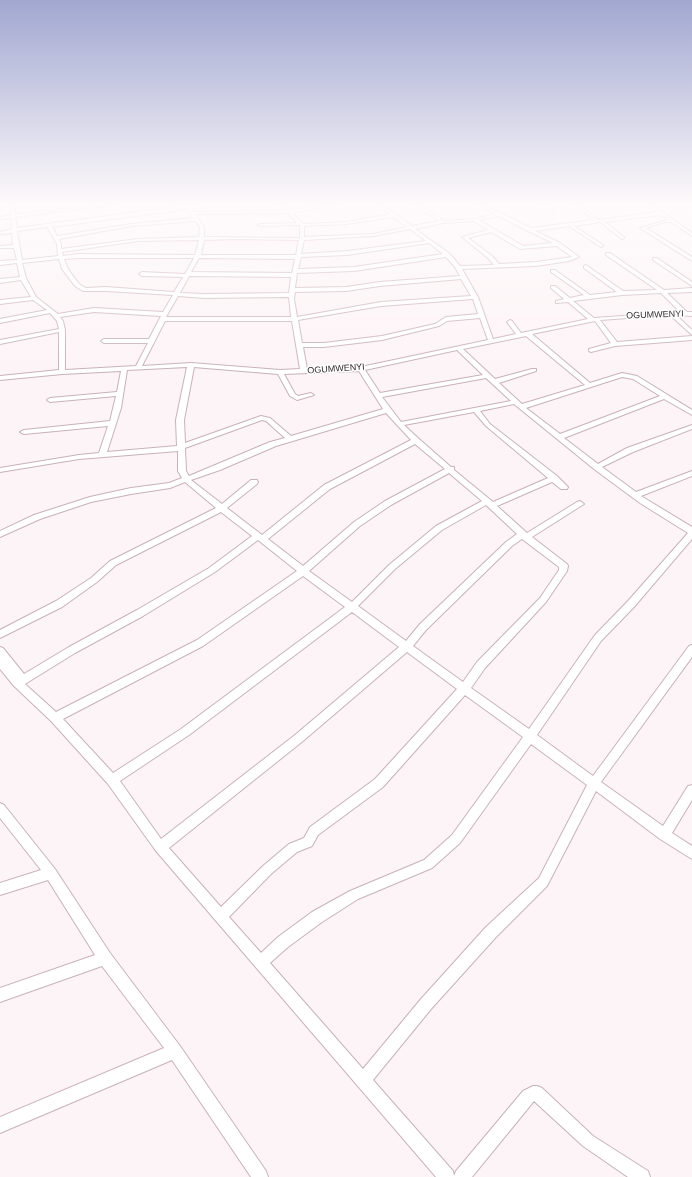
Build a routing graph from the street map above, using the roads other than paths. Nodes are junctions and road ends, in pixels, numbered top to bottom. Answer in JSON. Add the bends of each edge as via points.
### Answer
{"nodes":[{"id":1,"x":20,"y":260,"type":"joint"},
{"id":2,"x":62,"y":260,"type":"edge"},
{"id":3,"x":196,"y":260,"type":"edge"},
{"id":4,"x":298,"y":260,"type":"edge"},
{"id":5,"x":415,"y":260,"type":"edge"},
{"id":6,"x":452,"y":260,"type":"edge"},
{"id":7,"x":493,"y":260,"type":"edge"},
{"id":8,"x":567,"y":260,"type":"edge"},
{"id":9,"x":617,"y":260,"type":"edge"},
{"id":10,"x":656,"y":260,"type":"edge"},
{"id":11,"x":0,"y":263,"type":"edge"},
{"id":12,"x":498,"y":266,"type":"junction"},
{"id":13,"x":586,"y":267,"type":"dead end"},
{"id":14,"x":459,"y":268,"type":"junction"},
{"id":15,"x":553,"y":271,"type":"dead end"},
{"id":16,"x":295,"y":273,"type":"junction"},
{"id":17,"x":142,"y":274,"type":"dead end"},
{"id":18,"x":188,"y":275,"type":"junction"},
{"id":19,"x":464,"y":277,"type":"junction"},
{"id":20,"x":23,"y":278,"type":"junction"},
{"id":21,"x":0,"y":281,"type":"edge"},
{"id":22,"x":692,"y":284,"type":"edge"},
{"id":23,"x":553,"y":287,"type":"dead end"},
{"id":24,"x":692,"y":290,"type":"edge"},
{"id":25,"x":662,"y":291,"type":"junction"},
{"id":26,"x":292,"y":292,"type":"junction"},
{"id":27,"x":622,"y":293,"type":"junction"},
{"id":28,"x":176,"y":295,"type":"junction"},
{"id":29,"x":588,"y":296,"type":"junction"},
{"id":30,"x":474,"y":297,"type":"junction"},
{"id":31,"x":34,"y":298,"type":"junction"},
{"id":32,"x":568,"y":299,"type":"junction"},
{"id":33,"x":0,"y":302,"type":"edge"},
{"id":34,"x":558,"y":302,"type":"dead end"},
{"id":35,"x":51,"y":311,"type":"junction"},
{"id":36,"x":671,"y":313,"type":"junction"},
{"id":37,"x":689,"y":314,"type":"edge"},
{"id":38,"x":56,"y":316,"type":"junction"},
{"id":39,"x":481,"y":316,"type":"junction"},
{"id":40,"x":164,"y":317,"type":"junction"},
{"id":41,"x":295,"y":319,"type":"junction"},
{"id":42,"x":595,"y":320,"type":"junction"},
{"id":43,"x":0,"y":321,"type":"edge"},
{"id":44,"x":510,"y":322,"type":"dead end"},
{"id":45,"x":62,"y":330,"type":"junction"},
{"id":46,"x":527,"y":333,"type":"junction"},
{"id":47,"x":692,"y":333,"type":"edge"},
{"id":48,"x":519,"y":335,"type":"junction"},
{"id":49,"x":692,"y":338,"type":"edge"},
{"id":50,"x":152,"y":340,"type":"junction"},
{"id":51,"x":104,"y":341,"type":"dead end"},
{"id":52,"x":491,"y":341,"type":"junction"},
{"id":53,"x":0,"y":342,"type":"edge"},
{"id":54,"x":615,"y":344,"type":"junction"},
{"id":55,"x":299,"y":345,"type":"junction"},
{"id":56,"x":458,"y":348,"type":"junction"},
{"id":57,"x":591,"y":350,"type":"dead end"},
{"id":58,"x":191,"y":365,"type":"junction"},
{"id":59,"x":124,"y":368,"type":"junction"},
{"id":60,"x":138,"y":368,"type":"junction"},
{"id":61,"x":361,"y":369,"type":"junction"},
{"id":62,"x":534,"y":370,"type":"dead end"},
{"id":63,"x":62,"y":372,"type":"junction"},
{"id":64,"x":280,"y":372,"type":"junction"},
{"id":65,"x":304,"y":372,"type":"junction"},
{"id":66,"x":0,"y":378,"type":"edge"},
{"id":67,"x":491,"y":379,"type":"junction"},
{"id":68,"x":589,"y":385,"type":"junction"},
{"id":69,"x":120,"y":394,"type":"junction"},
{"id":70,"x":311,"y":395,"type":"dead end"},
{"id":71,"x":378,"y":396,"type":"junction"},
{"id":72,"x":665,"y":396,"type":"junction"},
{"id":73,"x":50,"y":400,"type":"dead end"},
{"id":74,"x":519,"y":405,"type":"junction"},
{"id":75,"x":475,"y":409,"type":"junction"},
{"id":76,"x":387,"y":410,"type":"junction"},
{"id":77,"x":692,"y":413,"type":"edge"},
{"id":78,"x":114,"y":423,"type":"junction"},
{"id":79,"x":399,"y":424,"type":"junction"},
{"id":80,"x":692,"y":427,"type":"edge"},
{"id":81,"x":24,"y":432,"type":"dead end"},
{"id":82,"x":559,"y":437,"type":"junction"},
{"id":83,"x":290,"y":439,"type":"junction"},
{"id":84,"x":416,"y":441,"type":"junction"},
{"id":85,"x":181,"y":448,"type":"junction"},
{"id":86,"x":102,"y":455,"type":"junction"},
{"id":87,"x":597,"y":467,"type":"junction"},
{"id":88,"x":451,"y":469,"type":"junction"},
{"id":89,"x":0,"y":470,"type":"edge"},
{"id":90,"x":692,"y":473,"type":"edge"},
{"id":91,"x":554,"y":478,"type":"junction"},
{"id":92,"x":186,"y":480,"type":"junction"},
{"id":93,"x":254,"y":482,"type":"dead end"},
{"id":94,"x":564,"y":487,"type":"dead end"},
{"id":95,"x":635,"y":495,"type":"junction"},
{"id":96,"x":489,"y":503,"type":"junction"},
{"id":97,"x":580,"y":504,"type":"dead end"},
{"id":98,"x":222,"y":508,"type":"junction"},
{"id":99,"x":692,"y":532,"type":"edge"},
{"id":100,"x":0,"y":534,"type":"edge"},
{"id":101,"x":524,"y":536,"type":"junction"},
{"id":102,"x":260,"y":538,"type":"junction"},
{"id":103,"x":303,"y":571,"type":"junction"},
{"id":104,"x":353,"y":606,"type":"junction"},
{"id":105,"x":0,"y":634,"type":"edge"},
{"id":106,"x":407,"y":646,"type":"junction"},
{"id":107,"x":692,"y":649,"type":"edge"},
{"id":108,"x":0,"y":651,"type":"edge"},
{"id":109,"x":0,"y":662,"type":"edge"},
{"id":110,"x":20,"y":682,"type":"junction"},
{"id":111,"x":465,"y":688,"type":"junction"},
{"id":112,"x":54,"y":718,"type":"junction"},
{"id":113,"x":530,"y":736,"type":"junction"},
{"id":114,"x":112,"y":780,"type":"junction"},
{"id":115,"x":594,"y":783,"type":"junction"},
{"id":116,"x":692,"y":790,"type":"edge"},
{"id":117,"x":0,"y":809,"type":"edge"},
{"id":118,"x":664,"y":835,"type":"junction"},
{"id":119,"x":160,"y":846,"type":"junction"},
{"id":120,"x":692,"y":853,"type":"edge"},
{"id":121,"x":51,"y":873,"type":"junction"},
{"id":122,"x":0,"y":889,"type":"edge"},
{"id":123,"x":221,"y":916,"type":"junction"},
{"id":124,"x":105,"y":958,"type":"junction"},
{"id":125,"x":261,"y":963,"type":"junction"},
{"id":126,"x":0,"y":995,"type":"edge"},
{"id":127,"x":175,"y":1051,"type":"junction"},
{"id":128,"x":362,"y":1080,"type":"junction"},
{"id":129,"x":0,"y":1125,"type":"edge"},
{"id":130,"x":260,"y":1177,"type":"edge"},
{"id":131,"x":447,"y":1177,"type":"edge"},
{"id":132,"x":462,"y":1177,"type":"edge"},
{"id":133,"x":642,"y":1177,"type":"edge"}],
"edges":[{"from":1,"to":11,"type":"street"},
{"from":1,"to":20,"type":"street"},
{"from":2,"to":28,"type":"street","via":[[77,286],[85,290],[106,289]]},
{"from":3,"to":18,"type":"street"},
{"from":4,"to":16,"type":"street"},
{"from":5,"to":16,"type":"street","via":[[354,269]]},
{"from":6,"to":14,"type":"street"},
{"from":7,"to":12,"type":"street"},
{"from":8,"to":12,"type":"street"},
{"from":9,"to":25,"type":"street"},
{"from":10,"to":22,"type":"street"},
{"from":12,"to":14,"type":"street"},
{"from":13,"to":27,"type":"street"},
{"from":14,"to":19,"type":"street"},
{"from":15,"to":29,"type":"street"},
{"from":16,"to":18,"type":"street"},
{"from":16,"to":26,"type":"street"},
{"from":17,"to":18,"type":"street"},
{"from":18,"to":28,"type":"street"},
{"from":19,"to":26,"type":"street"},
{"from":19,"to":30,"type":"street"},
{"from":20,"to":21,"type":"street"},
{"from":20,"to":31,"type":"street"},
{"from":23,"to":32,"type":"street"},
{"from":24,"to":25,"type":"street"},
{"from":25,"to":27,"type":"street"},
{"from":25,"to":37,"type":"street"},
{"from":26,"to":28,"type":"street"},
{"from":26,"to":41,"type":"street"},
{"from":27,"to":29,"type":"street"},
{"from":28,"to":40,"type":"street"},
{"from":29,"to":32,"type":"street"},
{"from":30,"to":39,"type":"street"},
{"from":30,"to":41,"type":"street","via":[[381,304]]},
{"from":31,"to":33,"type":"street"},
{"from":31,"to":35,"type":"street"},
{"from":32,"to":34,"type":"street"},
{"from":32,"to":42,"type":"street"},
{"from":35,"to":38,"type":"street"},
{"from":35,"to":43,"type":"street"},
{"from":36,"to":37,"type":"street","name":"OGUMWENYI"},
{"from":36,"to":42,"type":"street","name":"OGUMWENYI"},
{"from":36,"to":47,"type":"street"},
{"from":38,"to":40,"type":"street","via":[[99,310]]},
{"from":38,"to":45,"type":"street"},
{"from":39,"to":52,"type":"street"},
{"from":39,"to":55,"type":"street","via":[[446,319],[437,325],[382,338],[324,345]]},
{"from":40,"to":41,"type":"street"},
{"from":40,"to":50,"type":"street"},
{"from":41,"to":55,"type":"street"},
{"from":42,"to":46,"type":"street","name":"OGUMWENYI"},
{"from":42,"to":54,"type":"street"},
{"from":44,"to":48,"type":"street"},
{"from":45,"to":53,"type":"street"},
{"from":45,"to":63,"type":"street"},
{"from":46,"to":48,"type":"street","name":"OGUMWENYI"},
{"from":46,"to":68,"type":"street"},
{"from":48,"to":52,"type":"street","name":"OGUMWENYI"},
{"from":49,"to":54,"type":"street"},
{"from":50,"to":51,"type":"street"},
{"from":50,"to":60,"type":"street"},
{"from":52,"to":56,"type":"street","name":"OGUMWENYI"},
{"from":54,"to":57,"type":"street"},
{"from":55,"to":65,"type":"street"},
{"from":56,"to":61,"type":"street","name":"OGUMWENYI"},
{"from":56,"to":67,"type":"street"},
{"from":58,"to":60,"type":"street","name":"OGUMWENYI"},
{"from":58,"to":64,"type":"street","name":"OGUMWENYI"},
{"from":58,"to":85,"type":"street","via":[[180,420]]},
{"from":59,"to":60,"type":"street","name":"OGUMWENYI"},
{"from":59,"to":63,"type":"street","name":"OGUMWENYI"},
{"from":59,"to":69,"type":"street"},
{"from":61,"to":65,"type":"street","name":"OGUMWENYI"},
{"from":61,"to":71,"type":"street"},
{"from":62,"to":67,"type":"street"},
{"from":63,"to":66,"type":"street","name":"OGUMWENYI"},
{"from":64,"to":65,"type":"street","name":"OGUMWENYI"},
{"from":64,"to":70,"type":"street","via":[[292,395],[297,398]]},
{"from":67,"to":71,"type":"street"},
{"from":67,"to":74,"type":"street"},
{"from":68,"to":72,"type":"street","via":[[629,375]]},
{"from":68,"to":74,"type":"street"},
{"from":69,"to":73,"type":"street"},
{"from":69,"to":78,"type":"street"},
{"from":71,"to":76,"type":"street"},
{"from":72,"to":77,"type":"street"},
{"from":72,"to":82,"type":"street"},
{"from":74,"to":75,"type":"street"},
{"from":74,"to":82,"type":"street"},
{"from":75,"to":79,"type":"street"},
{"from":75,"to":91,"type":"street","via":[[488,425]]},
{"from":76,"to":79,"type":"street"},
{"from":76,"to":83,"type":"street"},
{"from":78,"to":81,"type":"street"},
{"from":78,"to":86,"type":"street"},
{"from":79,"to":84,"type":"street"},
{"from":80,"to":87,"type":"street","via":[[630,450]]},
{"from":82,"to":87,"type":"street"},
{"from":83,"to":85,"type":"street","via":[[268,419],[261,418]]},
{"from":83,"to":92,"type":"street"},
{"from":84,"to":88,"type":"street"},
{"from":84,"to":102,"type":"street","via":[[327,487]]},
{"from":85,"to":86,"type":"street"},
{"from":85,"to":92,"type":"street","via":[[182,471]]},
{"from":86,"to":89,"type":"street"},
{"from":87,"to":95,"type":"street"},
{"from":88,"to":96,"type":"street"},
{"from":88,"to":103,"type":"street","via":[[388,503],[357,524]]},
{"from":90,"to":95,"type":"street"},
{"from":91,"to":94,"type":"street"},
{"from":91,"to":96,"type":"street"},
{"from":92,"to":98,"type":"street"},
{"from":92,"to":100,"type":"street","via":[[90,500]]},
{"from":93,"to":98,"type":"street"},
{"from":95,"to":99,"type":"street"},
{"from":96,"to":101,"type":"street"},
{"from":96,"to":104,"type":"street","via":[[439,528],[392,567]]},
{"from":97,"to":101,"type":"street"},
{"from":98,"to":102,"type":"street"},
{"from":98,"to":105,"type":"street","via":[[113,563],[94,580],[58,604]]},
{"from":99,"to":113,"type":"street","via":[[632,604],[598,638]]},
{"from":101,"to":106,"type":"street","via":[[509,544],[423,627]]},
{"from":101,"to":111,"type":"street","via":[[564,566],[563,571],[543,600],[481,665]]},
{"from":102,"to":103,"type":"street"},
{"from":102,"to":110,"type":"street","via":[[206,574]]},
{"from":103,"to":104,"type":"street"},
{"from":103,"to":112,"type":"street","via":[[200,643]]},
{"from":104,"to":106,"type":"street"},
{"from":104,"to":114,"type":"street","via":[[185,732]]},
{"from":106,"to":111,"type":"street"},
{"from":106,"to":119,"type":"street","via":[[299,738]]},
{"from":107,"to":115,"type":"street"},
{"from":108,"to":110,"type":"street"},
{"from":109,"to":110,"type":"street"},
{"from":110,"to":112,"type":"street"},
{"from":111,"to":113,"type":"street"},
{"from":111,"to":123,"type":"street","via":[[379,784],[314,831],[308,842],[293,848]]},
{"from":112,"to":114,"type":"street"},
{"from":113,"to":115,"type":"street"},
{"from":113,"to":125,"type":"street","via":[[456,839],[428,864],[354,895],[283,942]]},
{"from":114,"to":119,"type":"street"},
{"from":115,"to":118,"type":"street"},
{"from":115,"to":128,"type":"street","via":[[543,882],[491,932]]},
{"from":116,"to":118,"type":"street"},
{"from":117,"to":121,"type":"street"},
{"from":118,"to":120,"type":"street"},
{"from":119,"to":123,"type":"street"},
{"from":121,"to":122,"type":"street"},
{"from":121,"to":124,"type":"street"},
{"from":123,"to":125,"type":"street"},
{"from":124,"to":126,"type":"street"},
{"from":124,"to":127,"type":"street"},
{"from":125,"to":128,"type":"street"},
{"from":127,"to":129,"type":"street"},
{"from":127,"to":130,"type":"street"},
{"from":128,"to":131,"type":"street"},
{"from":132,"to":133,"type":"street","via":[[533,1093],[537,1093],[588,1141]]}]}
